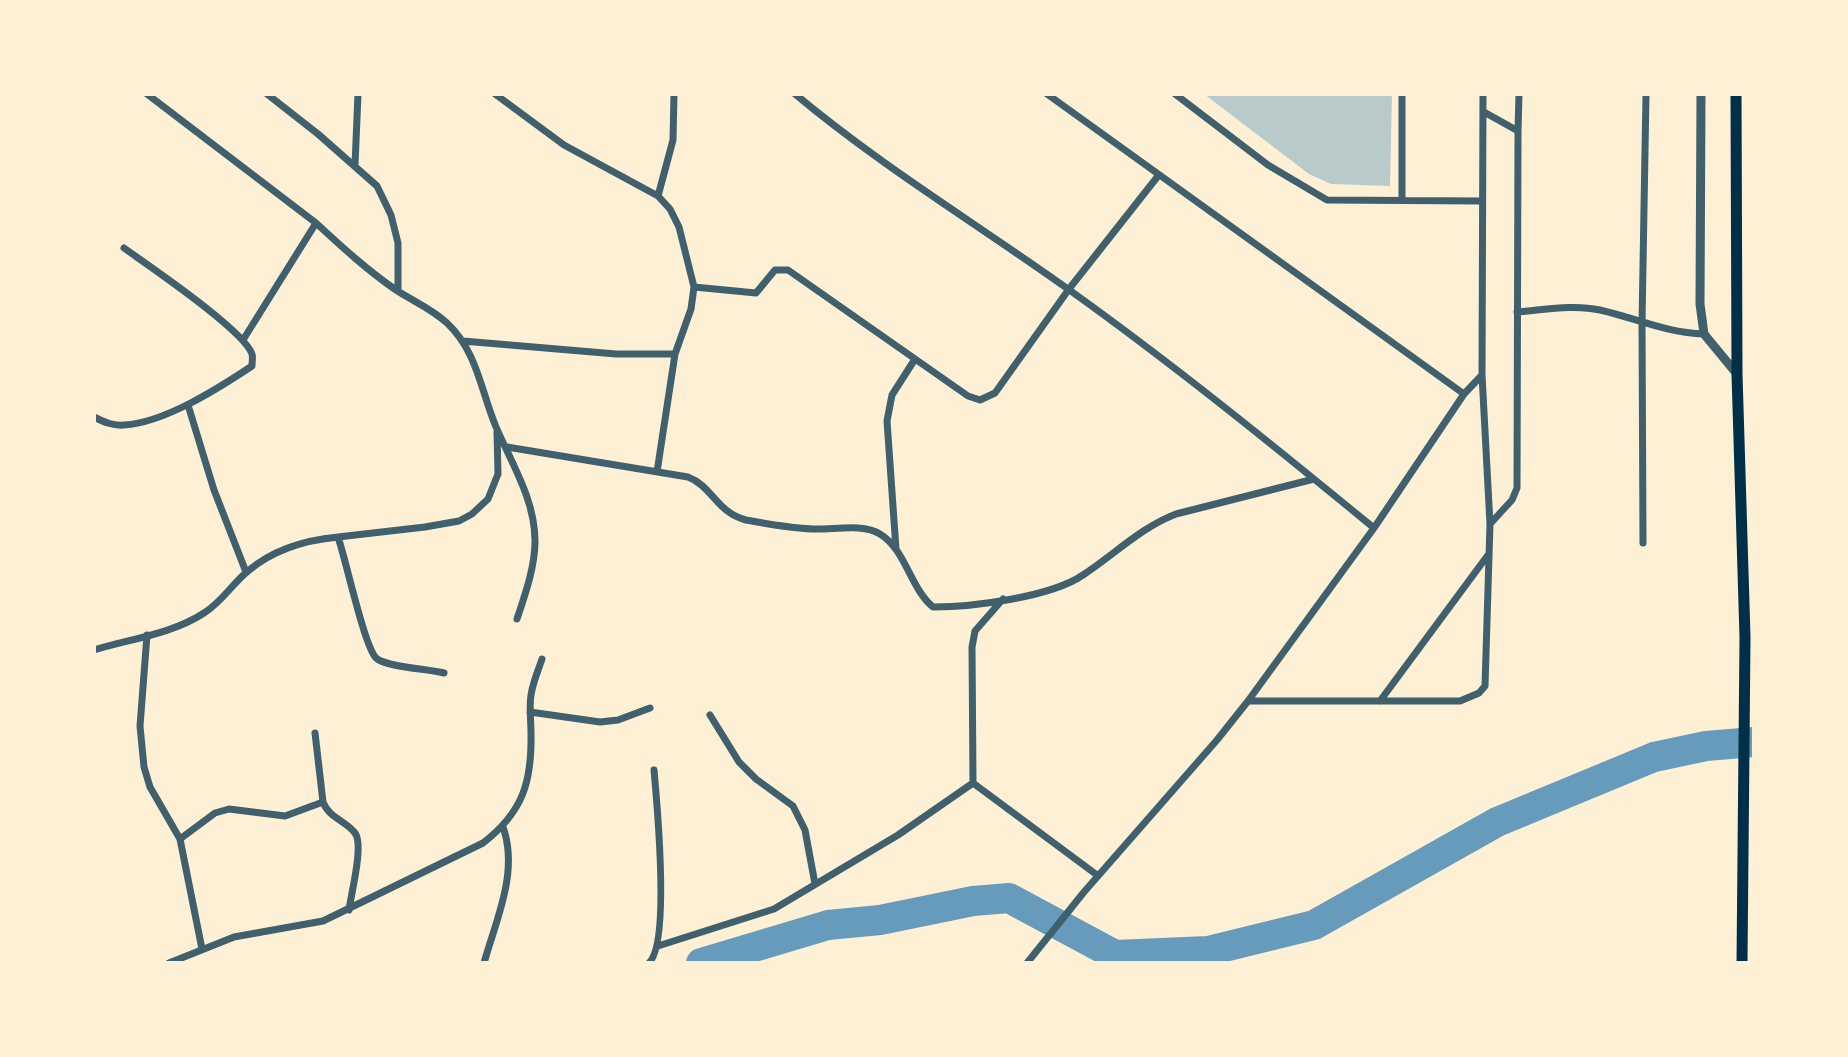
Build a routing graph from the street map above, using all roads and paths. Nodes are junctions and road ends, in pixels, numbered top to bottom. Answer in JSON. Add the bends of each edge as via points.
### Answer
{"nodes":[{"id":1,"x":147,"y":94,"type":"edge"},
{"id":2,"x":267,"y":94,"type":"edge"},
{"id":3,"x":358,"y":94,"type":"edge"},
{"id":4,"x":495,"y":94,"type":"edge"},
{"id":5,"x":674,"y":94,"type":"edge"},
{"id":6,"x":795,"y":94,"type":"edge"},
{"id":7,"x":1047,"y":94,"type":"edge"},
{"id":8,"x":1175,"y":94,"type":"edge"},
{"id":9,"x":1402,"y":94,"type":"edge"},
{"id":10,"x":1483,"y":94,"type":"edge"},
{"id":11,"x":1519,"y":94,"type":"edge"},
{"id":12,"x":1646,"y":94,"type":"edge"},
{"id":13,"x":1701,"y":94,"type":"edge"},
{"id":14,"x":1736,"y":94,"type":"edge"},
{"id":15,"x":1484,"y":112,"type":"junction"},
{"id":16,"x":1518,"y":131,"type":"junction"},
{"id":17,"x":355,"y":165,"type":"junction"},
{"id":18,"x":1158,"y":176,"type":"junction"},
{"id":19,"x":658,"y":196,"type":"junction"},
{"id":20,"x":1402,"y":200,"type":"junction"},
{"id":21,"x":1481,"y":201,"type":"junction"},
{"id":22,"x":316,"y":223,"type":"junction"},
{"id":23,"x":124,"y":248,"type":"dead end"},
{"id":24,"x":694,"y":287,"type":"junction"},
{"id":25,"x":1069,"y":289,"type":"junction"},
{"id":26,"x":398,"y":291,"type":"junction"},
{"id":27,"x":1517,"y":312,"type":"junction"},
{"id":28,"x":1642,"y":323,"type":"junction"},
{"id":29,"x":1704,"y":334,"type":"junction"},
{"id":30,"x":243,"y":340,"type":"junction"},
{"id":31,"x":463,"y":341,"type":"junction"},
{"id":32,"x":675,"y":354,"type":"junction"},
{"id":33,"x":915,"y":359,"type":"junction"},
{"id":34,"x":1737,"y":374,"type":"junction"},
{"id":35,"x":1482,"y":375,"type":"junction"},
{"id":36,"x":1464,"y":394,"type":"junction"},
{"id":37,"x":188,"y":405,"type":"junction"},
{"id":38,"x":94,"y":417,"type":"edge"},
{"id":39,"x":496,"y":426,"type":"junction"},
{"id":40,"x":507,"y":447,"type":"junction"},
{"id":41,"x":657,"y":472,"type":"junction"},
{"id":42,"x":1314,"y":479,"type":"junction"},
{"id":43,"x":1490,"y":524,"type":"junction"},
{"id":44,"x":1374,"y":528,"type":"junction"},
{"id":45,"x":338,"y":537,"type":"junction"},
{"id":46,"x":1643,"y":543,"type":"dead end"},
{"id":47,"x":896,"y":552,"type":"junction"},
{"id":48,"x":1489,"y":553,"type":"junction"},
{"id":49,"x":246,"y":572,"type":"junction"},
{"id":50,"x":1003,"y":599,"type":"junction"},
{"id":51,"x":517,"y":619,"type":"dead end"},
{"id":52,"x":147,"y":635,"type":"junction"},
{"id":53,"x":94,"y":650,"type":"edge"},
{"id":54,"x":542,"y":659,"type":"dead end"},
{"id":55,"x":444,"y":673,"type":"dead end"},
{"id":56,"x":1248,"y":701,"type":"junction"},
{"id":57,"x":1380,"y":701,"type":"junction"},
{"id":58,"x":650,"y":708,"type":"dead end"},
{"id":59,"x":530,"y":712,"type":"junction"},
{"id":60,"x":710,"y":715,"type":"dead end"},
{"id":61,"x":315,"y":733,"type":"dead end"},
{"id":62,"x":654,"y":770,"type":"dead end"},
{"id":63,"x":973,"y":783,"type":"junction"},
{"id":64,"x":323,"y":802,"type":"junction"},
{"id":65,"x":503,"y":827,"type":"junction"},
{"id":66,"x":180,"y":839,"type":"junction"},
{"id":67,"x":1097,"y":875,"type":"junction"},
{"id":68,"x":815,"y":884,"type":"junction"},
{"id":69,"x":349,"y":910,"type":"junction"},
{"id":70,"x":658,"y":946,"type":"junction"},
{"id":71,"x":202,"y":949,"type":"junction"},
{"id":72,"x":169,"y":963,"type":"edge"},
{"id":73,"x":484,"y":963,"type":"edge"},
{"id":74,"x":649,"y":963,"type":"edge"},
{"id":75,"x":1027,"y":963,"type":"edge"},
{"id":76,"x":1742,"y":963,"type":"edge"}],
"edges":[{"from":1,"to":22,"type":"street"},
{"from":2,"to":17,"type":"street"},
{"from":3,"to":17,"type":"street"},
{"from":4,"to":19,"type":"street","via":[[564,145]]},
{"from":5,"to":19,"type":"street","via":[[673,140]]},
{"from":6,"to":25,"type":"street"},
{"from":7,"to":18,"type":"street"},
{"from":8,"to":20,"type":"street","via":[[1268,165],[1327,200]]},
{"from":9,"to":20,"type":"street"},
{"from":10,"to":15,"type":"street"},
{"from":11,"to":16,"type":"street"},
{"from":12,"to":28,"type":"street"},
{"from":13,"to":29,"type":"street"},
{"from":14,"to":34,"type":"main road"},
{"from":15,"to":16,"type":"street"},
{"from":15,"to":21,"type":"street"},
{"from":16,"to":27,"type":"street"},
{"from":17,"to":26,"type":"street","via":[[377,186],[391,215],[398,243]]},
{"from":18,"to":25,"type":"street"},
{"from":18,"to":36,"type":"street"},
{"from":19,"to":24,"type":"street","via":[[679,227]]},
{"from":20,"to":21,"type":"street"},
{"from":21,"to":35,"type":"street"},
{"from":22,"to":26,"type":"street"},
{"from":22,"to":30,"type":"street"},
{"from":23,"to":30,"type":"street"},
{"from":24,"to":32,"type":"street"},
{"from":24,"to":33,"type":"street","via":[[756,293],[775,270],[788,270]]},
{"from":25,"to":33,"type":"street","via":[[987,398],[968,396]]},
{"from":25,"to":42,"type":"street"},
{"from":26,"to":31,"type":"street"},
{"from":27,"to":28,"type":"street","via":[[1597,309]]},
{"from":27,"to":43,"type":"street","via":[[1517,488]]},
{"from":28,"to":29,"type":"street"},
{"from":28,"to":46,"type":"street"},
{"from":29,"to":34,"type":"street"},
{"from":30,"to":37,"type":"street","via":[[253,355],[252,366]]},
{"from":31,"to":32,"type":"street"},
{"from":31,"to":39,"type":"street"},
{"from":32,"to":41,"type":"street"},
{"from":33,"to":47,"type":"street","via":[[892,395],[887,421]]},
{"from":34,"to":76,"type":"main road","via":[[1745,637]]},
{"from":35,"to":36,"type":"street"},
{"from":35,"to":43,"type":"street"},
{"from":36,"to":44,"type":"street"},
{"from":37,"to":38,"type":"street","via":[[123,426]]},
{"from":37,"to":49,"type":"street"},
{"from":39,"to":40,"type":"street"},
{"from":39,"to":45,"type":"street","via":[[498,474],[488,499],[472,514],[425,527]]},
{"from":40,"to":41,"type":"street"},
{"from":40,"to":51,"type":"street","via":[[531,510],[535,543]]},
{"from":41,"to":47,"type":"street","via":[[697,480],[736,517],[810,529],[871,529]]},
{"from":42,"to":44,"type":"street"},
{"from":42,"to":50,"type":"street","via":[[1154,522],[1065,585]]},
{"from":43,"to":48,"type":"street"},
{"from":44,"to":56,"type":"street"},
{"from":45,"to":49,"type":"street","via":[[276,552]]},
{"from":45,"to":55,"type":"street","via":[[375,657]]},
{"from":47,"to":50,"type":"street","via":[[933,607]]},
{"from":48,"to":57,"type":"street"},
{"from":48,"to":57,"type":"street","via":[[1485,686],[1460,701]]},
{"from":49,"to":52,"type":"street","via":[[205,613]]},
{"from":50,"to":63,"type":"street","via":[[975,631],[972,647]]},
{"from":52,"to":53,"type":"street"},
{"from":52,"to":66,"type":"street","via":[[140,726],[144,767]]},
{"from":54,"to":59,"type":"street"},
{"from":56,"to":57,"type":"street"},
{"from":56,"to":67,"type":"street"},
{"from":58,"to":59,"type":"street","via":[[600,722]]},
{"from":59,"to":65,"type":"street","via":[[526,789]]},
{"from":60,"to":68,"type":"street","via":[[739,762],[793,806],[805,830]]},
{"from":61,"to":64,"type":"street"},
{"from":62,"to":70,"type":"street"},
{"from":63,"to":67,"type":"street"},
{"from":63,"to":68,"type":"street"},
{"from":64,"to":66,"type":"street","via":[[285,816],[229,809]]},
{"from":64,"to":69,"type":"street","via":[[326,811],[356,834],[359,845]]},
{"from":65,"to":69,"type":"street","via":[[483,843]]},
{"from":65,"to":73,"type":"street","via":[[510,858],[506,888]]},
{"from":66,"to":71,"type":"street"},
{"from":67,"to":75,"type":"street"},
{"from":68,"to":70,"type":"street","via":[[774,909]]},
{"from":69,"to":71,"type":"street"},
{"from":70,"to":74,"type":"street"},
{"from":71,"to":72,"type":"street"}]}
